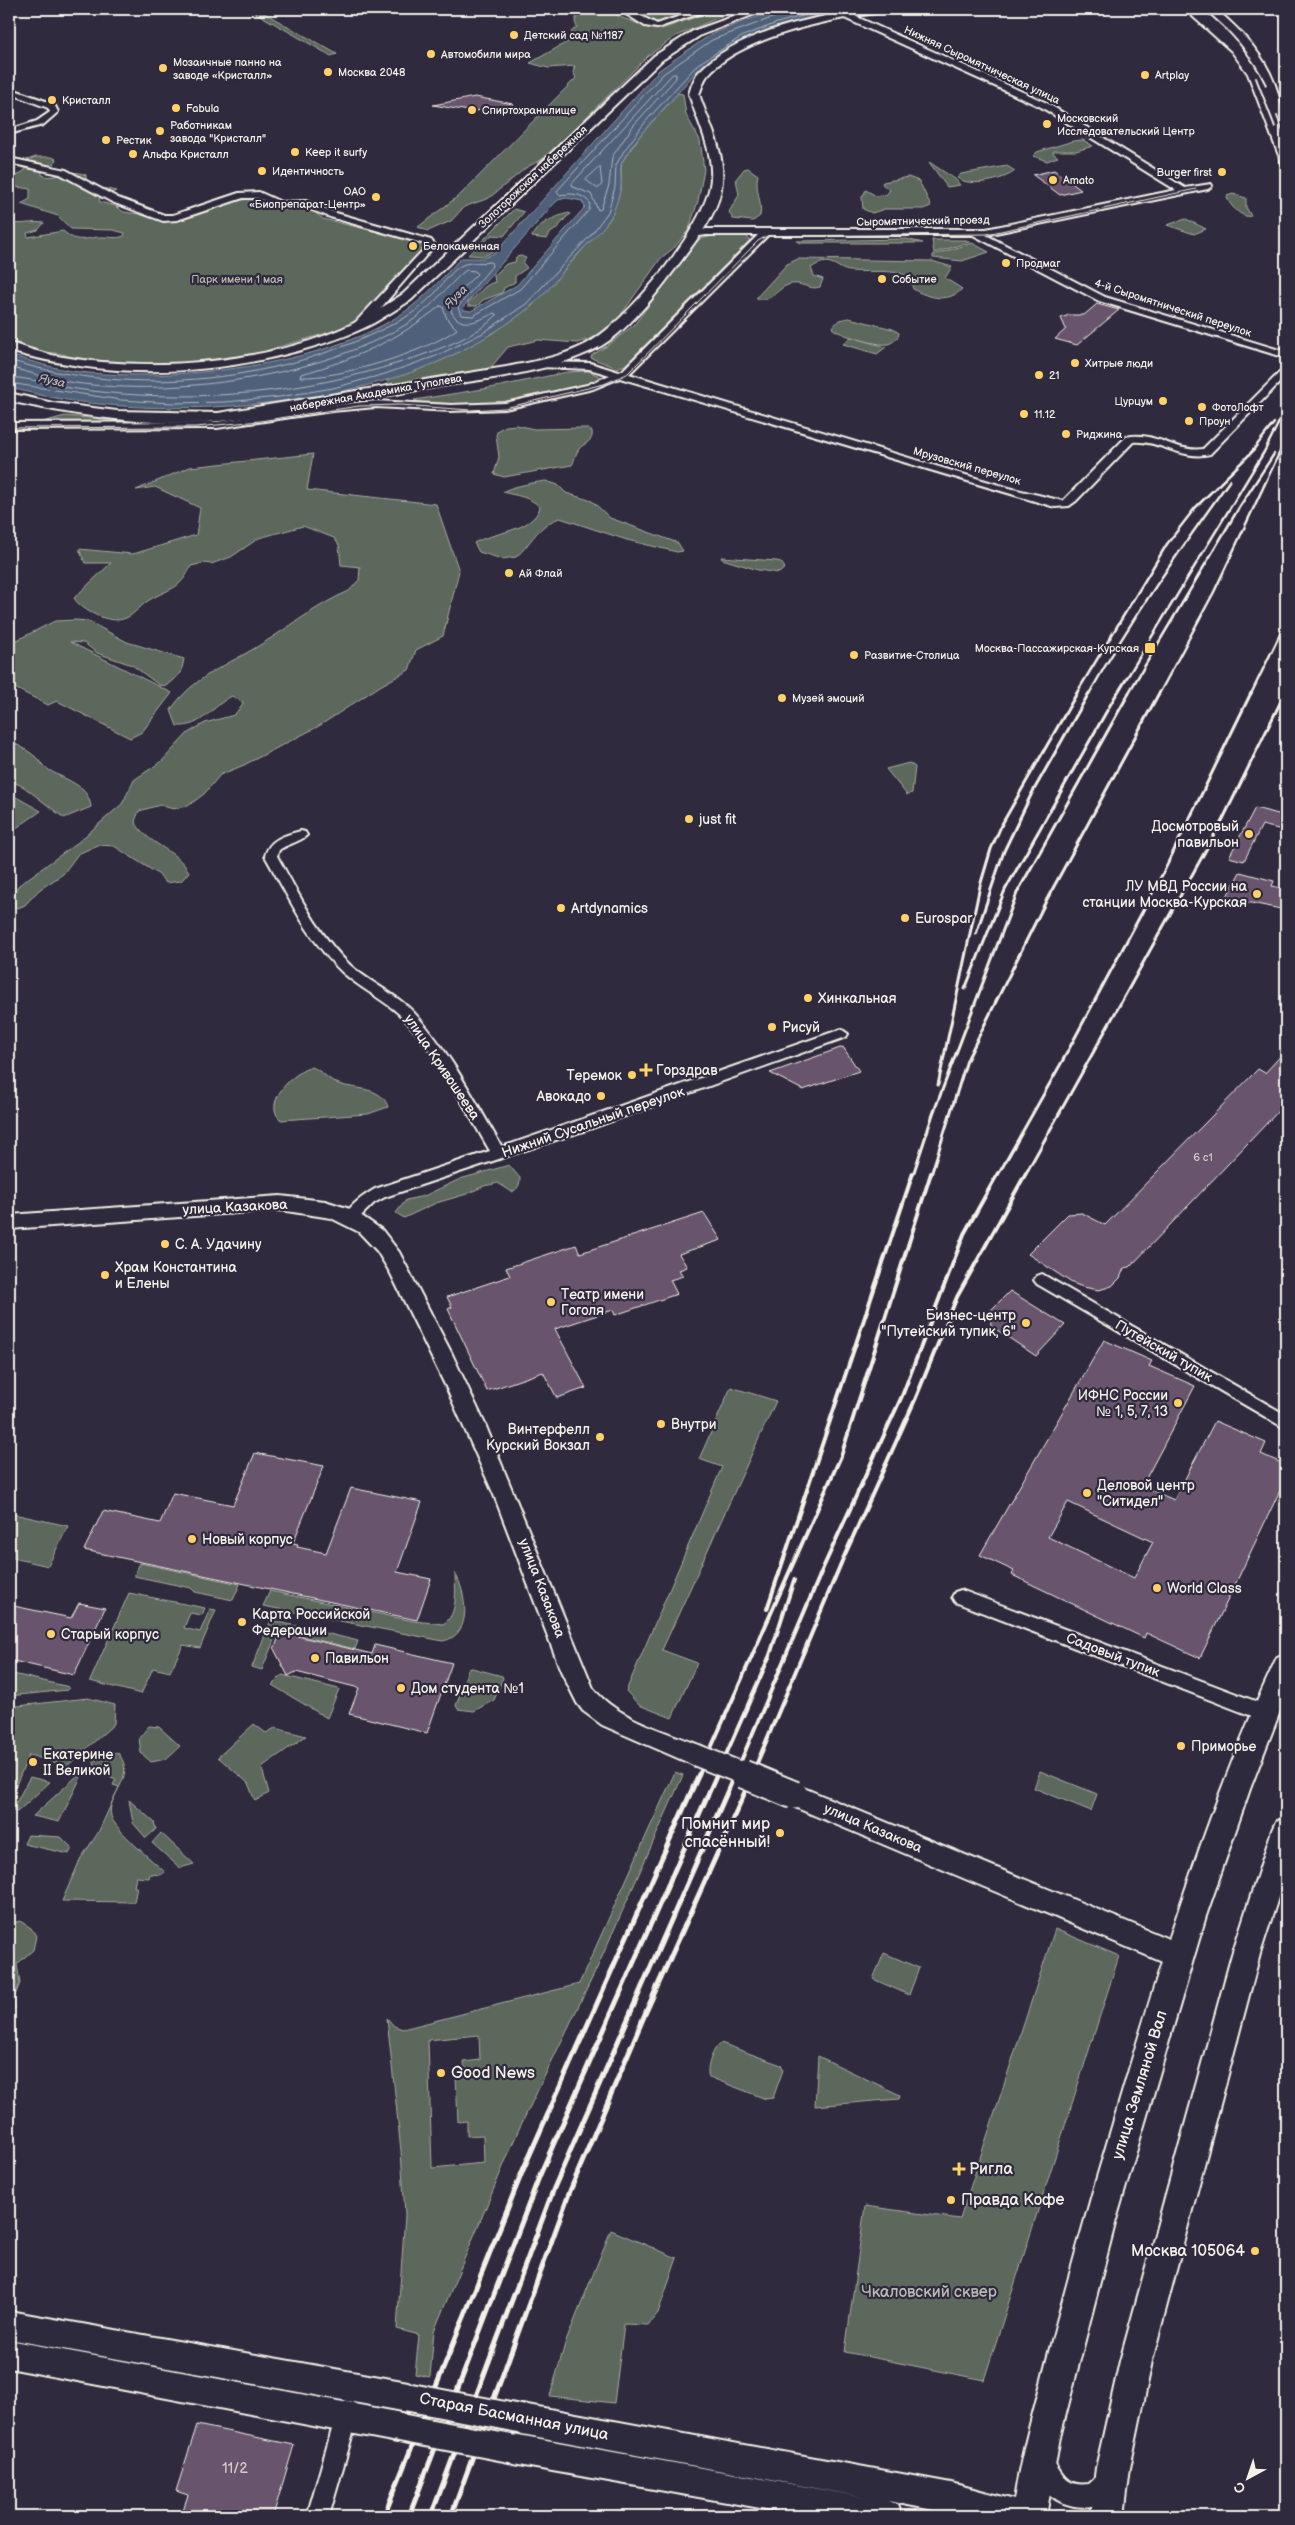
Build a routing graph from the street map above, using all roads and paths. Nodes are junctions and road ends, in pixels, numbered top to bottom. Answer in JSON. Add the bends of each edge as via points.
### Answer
{"nodes":[{"id":1,"x":622,"y":9,"type":"edge"},
{"id":2,"x":708,"y":9,"type":"edge"},
{"id":3,"x":763,"y":9,"type":"edge"},
{"id":4,"x":883,"y":9,"type":"edge"},
{"id":5,"x":845,"y":15,"type":"junction"},
{"id":6,"x":9,"y":90,"type":"edge"},
{"id":7,"x":9,"y":132,"type":"edge"},
{"id":8,"x":9,"y":161,"type":"edge"},
{"id":9,"x":1208,"y":186,"type":"dead end"},
{"id":10,"x":1183,"y":191,"type":"junction"},
{"id":11,"x":696,"y":231,"type":"junction"},
{"id":12,"x":765,"y":233,"type":"junction"},
{"id":13,"x":976,"y":233,"type":"junction"},
{"id":14,"x":389,"y":294,"type":"junction"},
{"id":15,"x":407,"y":297,"type":"junction"},
{"id":16,"x":355,"y":328,"type":"junction"},
{"id":17,"x":598,"y":342,"type":"junction"},
{"id":18,"x":9,"y":347,"type":"edge"},
{"id":19,"x":1286,"y":354,"type":"edge"},
{"id":20,"x":539,"y":364,"type":"junction"},
{"id":21,"x":590,"y":366,"type":"junction"},
{"id":22,"x":1286,"y":371,"type":"edge"},
{"id":23,"x":619,"y":376,"type":"junction"},
{"id":24,"x":11,"y":399,"type":"edge"},
{"id":25,"x":9,"y":426,"type":"edge"},
{"id":26,"x":301,"y":835,"type":"dead end"},
{"id":27,"x":841,"y":1034,"type":"dead end"},
{"id":28,"x":500,"y":1154,"type":"junction"},
{"id":29,"x":351,"y":1218,"type":"junction"},
{"id":30,"x":9,"y":1222,"type":"edge"},
{"id":31,"x":1042,"y":1280,"type":"dead end"},
{"id":32,"x":1286,"y":1423,"type":"edge"},
{"id":33,"x":961,"y":1596,"type":"dead end"},
{"id":34,"x":1286,"y":1665,"type":"edge"},
{"id":35,"x":1266,"y":1713,"type":"junction"},
{"id":36,"x":1286,"y":1830,"type":"edge"},
{"id":37,"x":1179,"y":1956,"type":"junction"},
{"id":38,"x":9,"y":2325,"type":"edge"},
{"id":39,"x":9,"y":2354,"type":"edge"},
{"id":40,"x":354,"y":2387,"type":"junction"},
{"id":41,"x":346,"y":2418,"type":"junction"},
{"id":42,"x":1041,"y":2444,"type":"junction"},
{"id":43,"x":1113,"y":2468,"type":"junction"},
{"id":44,"x":318,"y":2516,"type":"edge"},
{"id":45,"x":887,"y":2516,"type":"edge"},
{"id":46,"x":1018,"y":2516,"type":"edge"},
{"id":47,"x":1029,"y":2516,"type":"edge"},
{"id":48,"x":1107,"y":2516,"type":"edge"}],
"edges":[{"from":1,"to":2,"type":"street","via":[[657,26]]},
{"from":3,"to":15,"type":"main road","name":"Золоторожская набережная","via":[[697,33],[658,58]]},
{"from":4,"to":5,"type":"main road"},
{"from":5,"to":10,"type":"street","name":"Нижняя Сыромятническая улица","via":[[1044,105]]},
{"from":5,"to":11,"type":"main road","name":"набережная Академика Туполева","via":[[796,26],[749,44],[715,64],[695,86],[694,94],[716,159],[717,174],[712,202]]},
{"from":6,"to":7,"type":"street","via":[[51,106],[54,112],[42,122]]},
{"from":8,"to":14,"type":"street","via":[[63,172],[105,196],[163,218],[174,218],[253,194],[280,205],[303,203],[332,215],[428,242],[430,248]]},
{"from":9,"to":10,"type":"street","name":"Сыромятнический проезд"},
{"from":10,"to":13,"type":"street","name":"Сыромятнический проезд"},
{"from":11,"to":12,"type":"street","name":"Сыромятнический проезд"},
{"from":11,"to":17,"type":"main road","name":"набережная Академика Туполева","via":[[626,319]]},
{"from":12,"to":13,"type":"street","name":"Сыромятнический проезд"},
{"from":12,"to":23,"type":"street","via":[[633,366]]},
{"from":13,"to":19,"type":"street","name":"4-й Сыромятнический переулок","via":[[1102,299]]},
{"from":14,"to":15,"type":"street","via":[[396,299]]},
{"from":14,"to":16,"type":"street"},
{"from":15,"to":16,"type":"main road","name":"Золоторожская набережная"},
{"from":16,"to":18,"type":"main road","name":"Золоторожская набережная","via":[[292,350],[183,366],[105,366],[63,362]]},
{"from":17,"to":20,"type":"main road","name":"набережная Академика Туполева"},
{"from":17,"to":21,"type":"street","via":[[588,354]]},
{"from":20,"to":21,"type":"street","name":"Мрузовский переулок"},
{"from":20,"to":24,"type":"main road","name":"набережная Академика Туполева","via":[[218,417],[117,415]]},
{"from":21,"to":23,"type":"street","name":"Мрузовский переулок"},
{"from":22,"to":23,"type":"street","name":"Мрузовский переулок","via":[[1210,450],[1192,453],[1142,439],[1130,439],[1072,499],[1060,504]]},
{"from":23,"to":25,"type":"street","via":[[575,391],[497,407],[376,404],[210,425]]},
{"from":26,"to":28,"type":"street","name":"улица Кривошеева","via":[[283,841],[273,848],[271,856],[320,941],[347,970],[400,1007],[414,1022]]},
{"from":27,"to":28,"type":"street","name":"Нижний Сусальный переулок"},
{"from":28,"to":29,"type":"street","name":"Нижний Сусальный переулок","via":[[380,1193],[369,1199]]},
{"from":29,"to":30,"type":"main road","name":"улица Казакова","via":[[323,1208],[280,1203]]},
{"from":29,"to":37,"type":"main road","name":"улица Казакова","bridge":true,"via":[[366,1226],[386,1248],[454,1379],[505,1493],[590,1704],[611,1718],[696,1755]]},
{"from":31,"to":32,"type":"street","name":"Путейский тупик"},
{"from":33,"to":35,"type":"street","name":"Садовый тупик"},
{"from":34,"to":35,"type":"main road","name":"улица Земляной Вал"},
{"from":35,"to":37,"type":"main road","name":"улица Земляной Вал","via":[[1240,1777]]},
{"from":36,"to":43,"type":"main road","via":[[1246,1954],[1203,2111],[1136,2361]]},
{"from":37,"to":42,"type":"main road","name":"улица Земляной Вал","via":[[1100,2217]]},
{"from":38,"to":40,"type":"main road","name":"Старая Басманная улица"},
{"from":39,"to":41,"type":"main road","name":"Старая Басманная улица"},
{"from":40,"to":41,"type":"street"},
{"from":40,"to":46,"type":"main road","name":"Старая Басманная улица","bridge":true,"via":[[942,2496]]},
{"from":41,"to":44,"type":"street"},
{"from":41,"to":45,"type":"main road","name":"Старая Басманная улица","bridge":true},
{"from":42,"to":43,"type":"street","via":[[1042,2463],[1051,2481],[1071,2496],[1082,2498],[1103,2490]]},
{"from":42,"to":47,"type":"main road","name":"улица Земляной Вал"},
{"from":43,"to":48,"type":"main road"}]}
